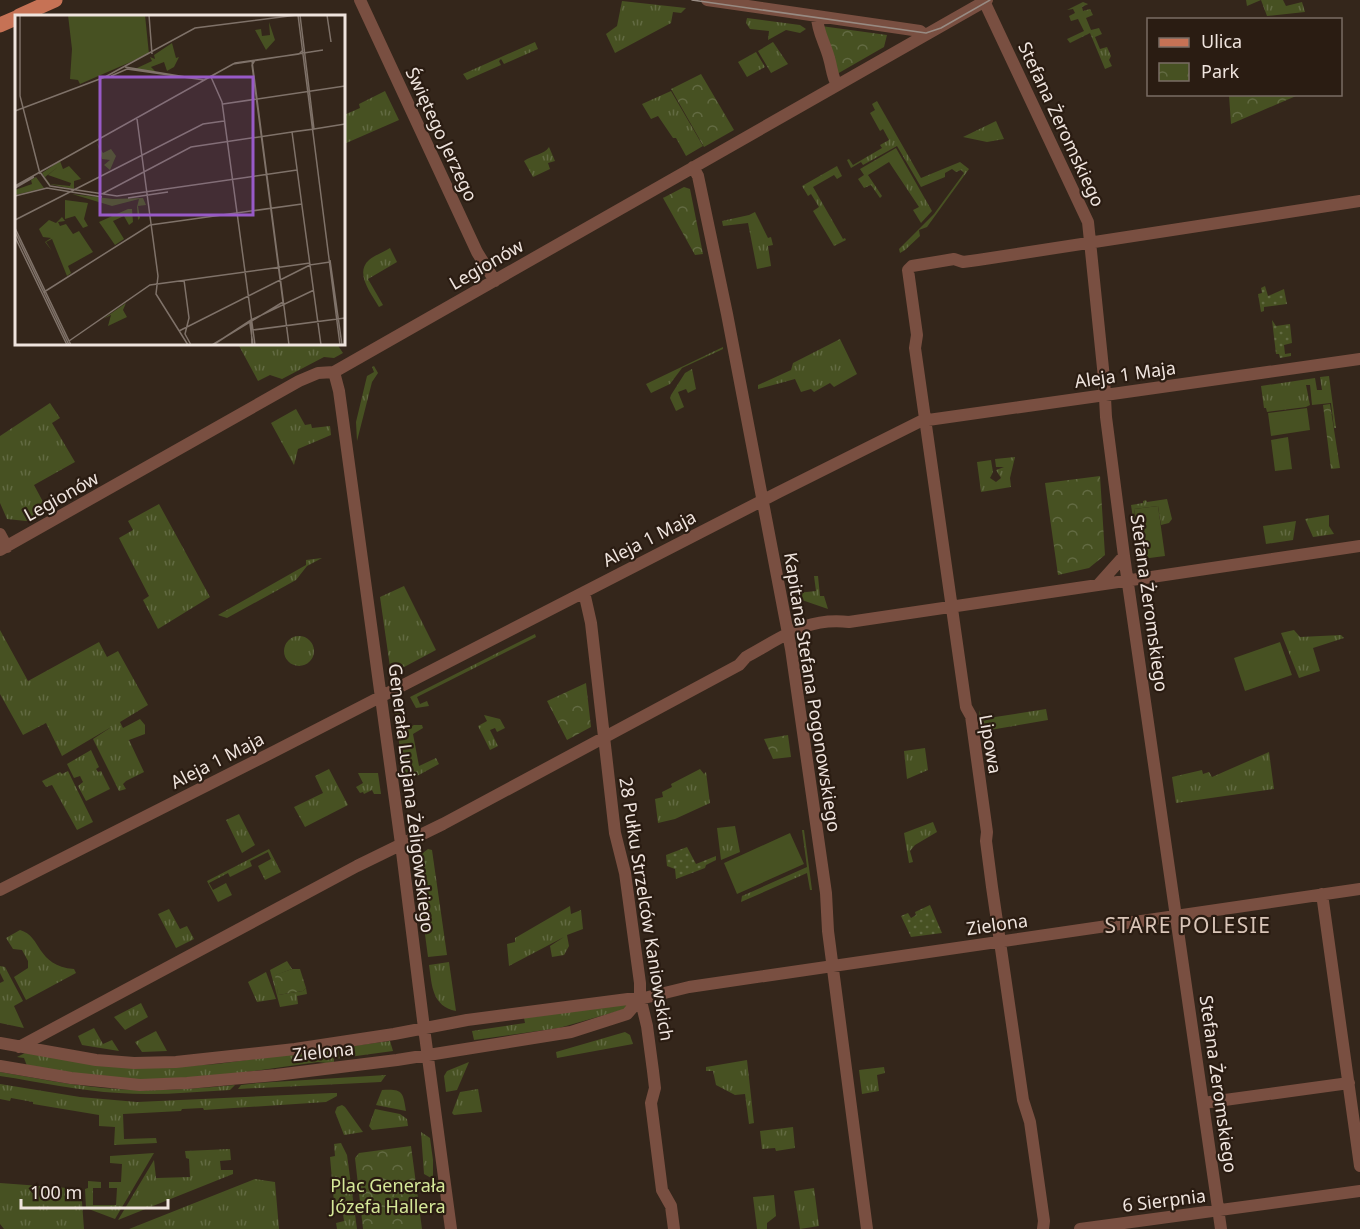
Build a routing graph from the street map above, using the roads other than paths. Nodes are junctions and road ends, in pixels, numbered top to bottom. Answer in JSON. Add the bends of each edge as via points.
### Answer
{"nodes":[{"id":1,"x":360,"y":0,"type":"edge"},
{"id":2,"x":707,"y":0,"type":"edge"},
{"id":3,"x":53,"y":1,"type":"edge"},
{"id":4,"x":986,"y":1,"type":"edge"},
{"id":5,"x":22,"y":15,"type":"edge"},
{"id":6,"x":817,"y":16,"type":"junction"},
{"id":7,"x":15,"y":18,"type":"edge"},
{"id":8,"x":0,"y":25,"type":"edge"},
{"id":9,"x":926,"y":35,"type":"junction"},
{"id":10,"x":837,"y":85,"type":"junction"},
{"id":11,"x":693,"y":167,"type":"junction"},
{"id":12,"x":1360,"y":201,"type":"edge"},
{"id":13,"x":1091,"y":242,"type":"junction"},
{"id":14,"x":495,"y":281,"type":"junction"},
{"id":15,"x":1360,"y":359,"type":"edge"},
{"id":16,"x":334,"y":372,"type":"junction"},
{"id":17,"x":1105,"y":395,"type":"junction"},
{"id":18,"x":926,"y":420,"type":"junction"},
{"id":19,"x":763,"y":500,"type":"junction"},
{"id":20,"x":0,"y":534,"type":"edge"},
{"id":21,"x":1360,"y":546,"type":"edge"},
{"id":22,"x":3,"y":549,"type":"edge"},
{"id":23,"x":1124,"y":556,"type":"junction"},
{"id":24,"x":1128,"y":581,"type":"junction"},
{"id":25,"x":1098,"y":585,"type":"junction"},
{"id":26,"x":584,"y":592,"type":"junction"},
{"id":27,"x":951,"y":606,"type":"junction"},
{"id":28,"x":787,"y":634,"type":"junction"},
{"id":29,"x":381,"y":697,"type":"junction"},
{"id":30,"x":605,"y":738,"type":"junction"},
{"id":31,"x":401,"y":844,"type":"junction"},
{"id":32,"x":1360,"y":889,"type":"edge"},
{"id":33,"x":0,"y":890,"type":"edge"},
{"id":34,"x":1322,"y":894,"type":"junction"},
{"id":35,"x":1177,"y":916,"type":"junction"},
{"id":36,"x":1001,"y":942,"type":"junction"},
{"id":37,"x":832,"y":966,"type":"junction"},
{"id":38,"x":640,"y":999,"type":"junction"},
{"id":39,"x":424,"y":1028,"type":"junction"},
{"id":40,"x":0,"y":1043,"type":"edge"},
{"id":41,"x":19,"y":1047,"type":"junction"},
{"id":42,"x":428,"y":1055,"type":"junction"},
{"id":43,"x":0,"y":1066,"type":"edge"},
{"id":44,"x":1349,"y":1083,"type":"junction"},
{"id":45,"x":1203,"y":1103,"type":"junction"},
{"id":46,"x":1360,"y":1166,"type":"edge"},
{"id":47,"x":1360,"y":1191,"type":"edge"},
{"id":48,"x":1218,"y":1211,"type":"junction"},
{"id":49,"x":451,"y":1229,"type":"edge"},
{"id":50,"x":674,"y":1229,"type":"edge"},
{"id":51,"x":867,"y":1229,"type":"edge"},
{"id":52,"x":1043,"y":1229,"type":"edge"},
{"id":53,"x":1080,"y":1229,"type":"edge"},
{"id":54,"x":1221,"y":1229,"type":"edge"}],
"edges":[{"from":1,"to":14,"type":"street","name":"Świętego Jerzego","via":[[477,252]]},
{"from":2,"to":6,"type":"street"},
{"from":3,"to":5,"type":"main road"},
{"from":4,"to":9,"type":"street","name":"Legionów"},
{"from":4,"to":13,"type":"street","name":"Stefana Żeromskiego","via":[[1085,214]]},
{"from":6,"to":9,"type":"street","via":[[921,31]]},
{"from":6,"to":10,"type":"street"},
{"from":7,"to":8,"type":"main road"},
{"from":9,"to":10,"type":"street","name":"Legionów"},
{"from":10,"to":11,"type":"street","name":"Legionów"},
{"from":11,"to":14,"type":"street","name":"Legionów"},
{"from":11,"to":19,"type":"street","name":"Kapitana Stefana Pogonowskiego","via":[[698,176]]},
{"from":12,"to":13,"type":"street"},
{"from":13,"to":17,"type":"street","name":"Stefana Żeromskiego"},
{"from":13,"to":18,"type":"street","name":"Lipowa","via":[[912,266],[908,273]]},
{"from":14,"to":16,"type":"street","name":"Legionów"},
{"from":15,"to":17,"type":"street","name":"Aleja 1 Maja"},
{"from":16,"to":22,"type":"street","name":"Legionów","via":[[318,373],[299,381]]},
{"from":16,"to":29,"type":"street","name":"Generała Lucjana Żeligowskiego"},
{"from":17,"to":18,"type":"street","name":"Aleja 1 Maja"},
{"from":17,"to":23,"type":"street","name":"Stefana Żeromskiego"},
{"from":18,"to":19,"type":"street","name":"Aleja 1 Maja"},
{"from":18,"to":27,"type":"street","name":"Lipowa"},
{"from":19,"to":26,"type":"street","name":"Aleja 1 Maja"},
{"from":19,"to":28,"type":"street","name":"Kapitana Stefana Pogonowskiego"},
{"from":20,"to":22,"type":"street"},
{"from":21,"to":24,"type":"street"},
{"from":23,"to":24,"type":"street","name":"Stefana Żeromskiego"},
{"from":23,"to":25,"type":"street"},
{"from":24,"to":25,"type":"street"},
{"from":24,"to":35,"type":"street","name":"Stefana Żeromskiego"},
{"from":25,"to":27,"type":"street"},
{"from":26,"to":29,"type":"street","name":"Aleja 1 Maja"},
{"from":26,"to":30,"type":"street","name":"28 Pułku Strzelców Kaniowskich"},
{"from":27,"to":28,"type":"street","via":[[849,622],[831,620]]},
{"from":27,"to":36,"type":"street","name":"Lipowa","via":[[966,707],[971,716]]},
{"from":28,"to":30,"type":"street","via":[[739,665]]},
{"from":28,"to":37,"type":"street","name":"Kapitana Stefana Pogonowskiego","via":[[826,893]]},
{"from":29,"to":31,"type":"street","name":"Generała Lucjana Żeligowskiego"},
{"from":29,"to":33,"type":"street","name":"Aleja 1 Maja"},
{"from":30,"to":31,"type":"street"},
{"from":30,"to":38,"type":"street","name":"28 Pułku Strzelców Kaniowskich"},
{"from":31,"to":39,"type":"street","name":"Generała Lucjana Żeligowskiego"},
{"from":31,"to":41,"type":"street"},
{"from":32,"to":34,"type":"street","name":"Zielona"},
{"from":34,"to":35,"type":"street","name":"Zielona"},
{"from":34,"to":44,"type":"street"},
{"from":35,"to":36,"type":"street","name":"Zielona"},
{"from":35,"to":45,"type":"street","name":"Stefana Żeromskiego"},
{"from":36,"to":37,"type":"street","name":"Zielona"},
{"from":36,"to":52,"type":"street","name":"Lipowa"},
{"from":37,"to":38,"type":"street","name":"Zielona","via":[[689,987]]},
{"from":37,"to":51,"type":"street","name":"Kapitana Stefana Pogonowskiego"},
{"from":38,"to":39,"type":"street","name":"Zielona"},
{"from":38,"to":42,"type":"street","name":"Zielona","via":[[627,1014],[571,1032]]},
{"from":38,"to":50,"type":"street","name":"28 Pułku Strzelców Kaniowskich","via":[[655,1088],[651,1103],[662,1190],[671,1206]]},
{"from":39,"to":41,"type":"street","name":"Zielona","via":[[242,1056],[176,1062],[117,1062]]},
{"from":39,"to":42,"type":"street","name":"Generała Lucjana Żeligowskiego"},
{"from":40,"to":41,"type":"street","name":"Zielona"},
{"from":42,"to":43,"type":"street","name":"Zielona","via":[[342,1068],[164,1084],[98,1082]]},
{"from":42,"to":49,"type":"street","name":"Generała Lucjana Żeligowskiego"},
{"from":44,"to":45,"type":"street"},
{"from":44,"to":46,"type":"street"},
{"from":45,"to":48,"type":"street","name":"Stefana Żeromskiego"},
{"from":47,"to":48,"type":"street","name":"6 Sierpnia"},
{"from":48,"to":53,"type":"street","name":"6 Sierpnia"},
{"from":48,"to":54,"type":"street","name":"Stefana Żeromskiego"}]}
